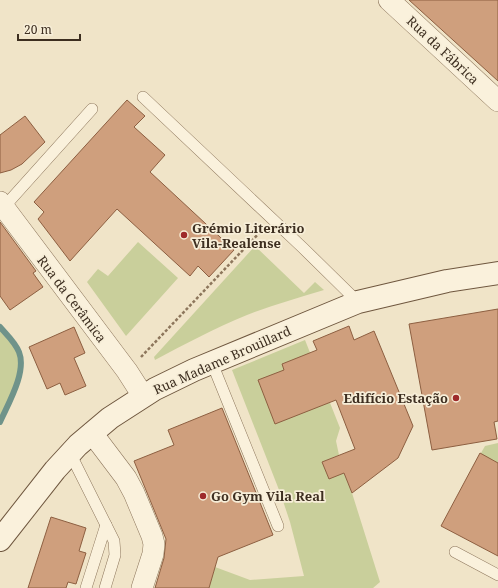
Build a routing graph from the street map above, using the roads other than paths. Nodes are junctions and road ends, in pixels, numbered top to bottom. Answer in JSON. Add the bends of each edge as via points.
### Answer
{"nodes":[{"id":1,"x":389,"y":0,"type":"edge"},
{"id":2,"x":143,"y":97,"type":"dead end"},
{"id":3,"x":498,"y":101,"type":"edge"},
{"id":4,"x":92,"y":109,"type":"dead end"},
{"id":5,"x":2,"y":205,"type":"edge"},
{"id":6,"x":498,"y":273,"type":"edge"},
{"id":7,"x":358,"y":302,"type":"junction"},
{"id":8,"x":212,"y":363,"type":"junction"},
{"id":9,"x":143,"y":396,"type":"junction"},
{"id":10,"x":92,"y":433,"type":"junction"},
{"id":11,"x":70,"y":453,"type":"junction"},
{"id":12,"x":106,"y":525,"type":"junction"},
{"id":13,"x":278,"y":526,"type":"dead end"},
{"id":14,"x":0,"y":540,"type":"edge"},
{"id":15,"x":455,"y":552,"type":"dead end"},
{"id":16,"x":498,"y":575,"type":"edge"},
{"id":17,"x":86,"y":588,"type":"edge"},
{"id":18,"x":105,"y":588,"type":"edge"},
{"id":19,"x":142,"y":588,"type":"edge"}],
"edges":[{"from":1,"to":3,"type":"street","name":"Rua da Fábrica"},
{"from":2,"to":7,"type":"lane"},
{"from":4,"to":5,"type":"lane"},
{"from":5,"to":9,"type":"street","name":"Rua da Cerâmica"},
{"from":6,"to":7,"type":"main road","name":"Rua Madame Brouillard","via":[[447,281]]},
{"from":7,"to":8,"type":"main road","name":"Rua Madame Brouillard"},
{"from":8,"to":9,"type":"main road","name":"Rua Madame Brouillard"},
{"from":8,"to":13,"type":"lane"},
{"from":9,"to":10,"type":"main road","name":"Rua Madame Brouillard"},
{"from":10,"to":11,"type":"main road","name":"Rua Madame Brouillard"},
{"from":10,"to":19,"type":"street","via":[[126,478],[152,536],[153,554]]},
{"from":11,"to":12,"type":"lane"},
{"from":11,"to":14,"type":"main road","name":"Rua Madame Brouillard"},
{"from":12,"to":17,"type":"lane"},
{"from":12,"to":18,"type":"lane","via":[[114,541],[115,550]]},
{"from":15,"to":16,"type":"lane"}]}
